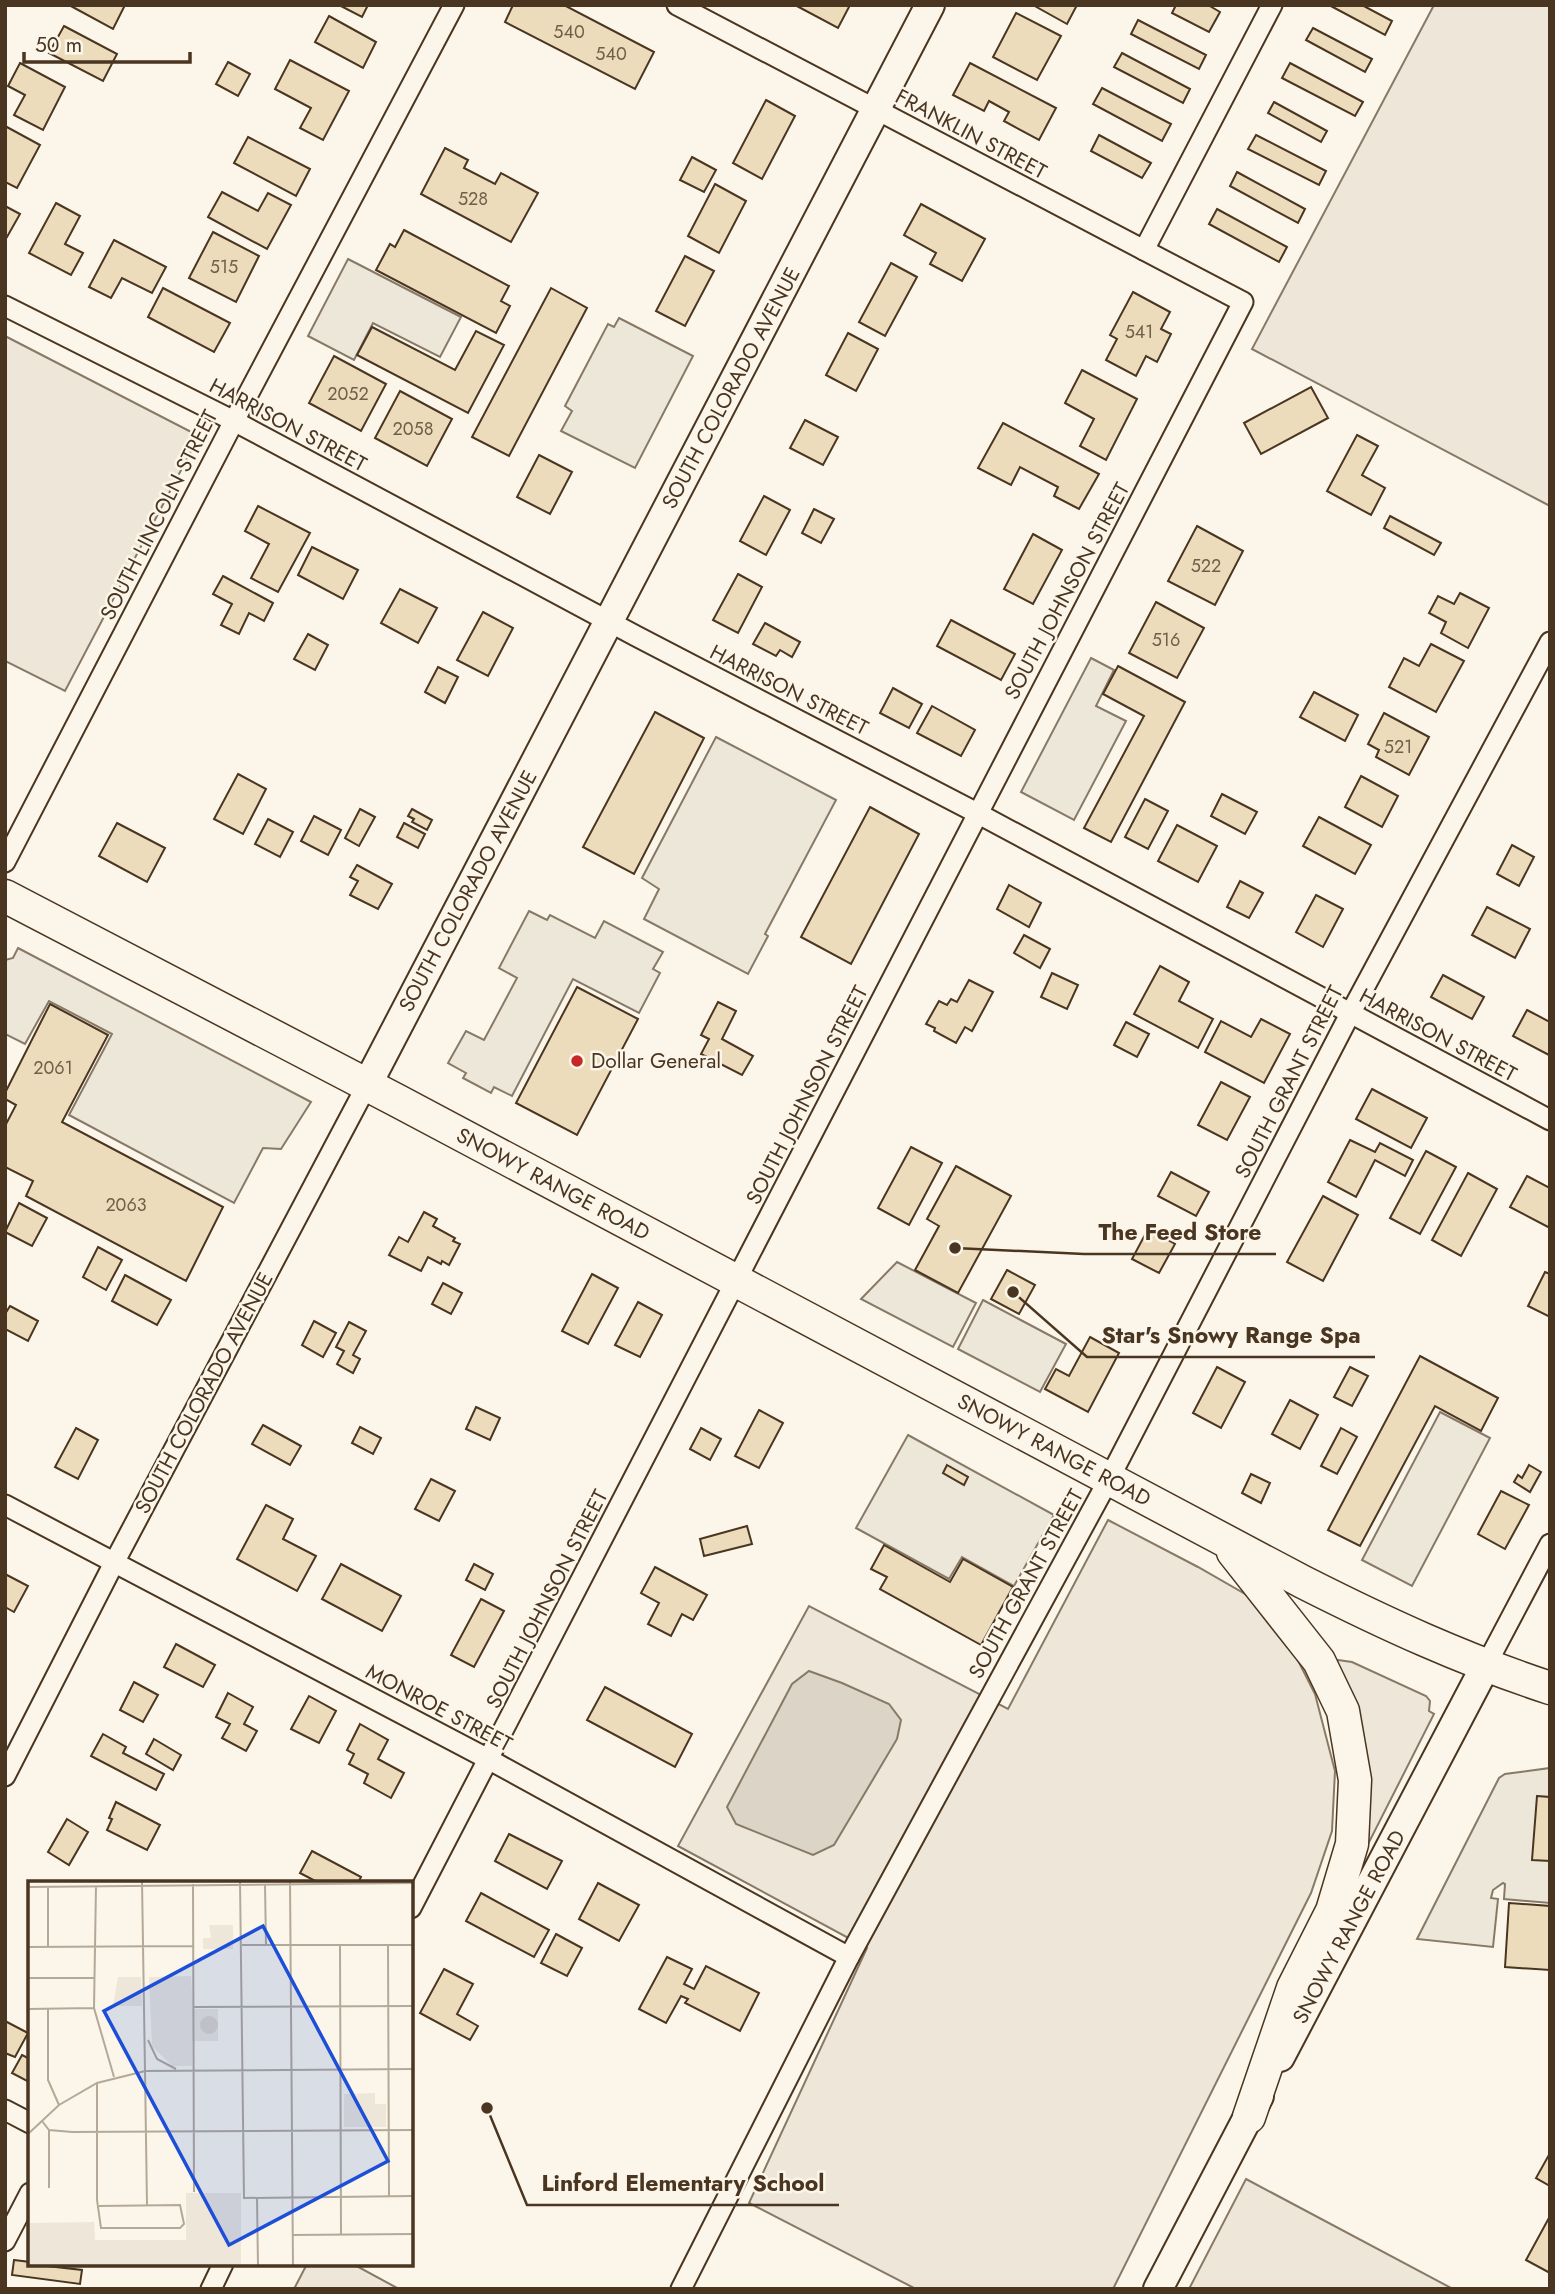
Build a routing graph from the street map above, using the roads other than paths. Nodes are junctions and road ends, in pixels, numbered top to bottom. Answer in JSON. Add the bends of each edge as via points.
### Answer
{"nodes":[{"id":1,"x":454,"y":5,"type":"edge"},
{"id":2,"x":677,"y":5,"type":"edge"},
{"id":3,"x":930,"y":5,"type":"edge"},
{"id":4,"x":1272,"y":5,"type":"edge"},
{"id":5,"x":876,"y":109,"type":"junction"},
{"id":6,"x":1144,"y":250,"type":"junction"},
{"id":7,"x":1243,"y":302,"type":"joint"},
{"id":8,"x":5,"y":306,"type":"edge"},
{"id":9,"x":234,"y":421,"type":"junction"},
{"id":10,"x":609,"y":622,"type":"junction"},
{"id":11,"x":1550,"y":642,"type":"edge"},
{"id":12,"x":977,"y":813,"type":"junction"},
{"id":13,"x":5,"y":862,"type":"edge"},
{"id":14,"x":5,"y":896,"type":"edge"},
{"id":15,"x":1350,"y":1014,"type":"junction"},
{"id":16,"x":367,"y":1086,"type":"junction"},
{"id":17,"x":1550,"y":1120,"type":"edge"},
{"id":18,"x":736,"y":1282,"type":"junction"},
{"id":19,"x":1110,"y":1479,"type":"junction"},
{"id":20,"x":5,"y":1505,"type":"edge"},
{"id":21,"x":1224,"y":1540,"type":"junction"},
{"id":22,"x":1550,"y":1544,"type":"edge"},
{"id":23,"x":116,"y":1561,"type":"junction"},
{"id":24,"x":1486,"y":1667,"type":"junction"},
{"id":25,"x":1550,"y":1688,"type":"edge"},
{"id":26,"x":490,"y":1760,"type":"junction"},
{"id":27,"x":5,"y":1776,"type":"edge"},
{"id":28,"x":413,"y":1904,"type":"edge"},
{"id":29,"x":849,"y":1957,"type":"junction"},
{"id":30,"x":5,"y":2110,"type":"edge"},
{"id":31,"x":1248,"y":2117,"type":"junction"},
{"id":32,"x":28,"y":2122,"type":"edge"},
{"id":33,"x":28,"y":2197,"type":"edge"},
{"id":34,"x":5,"y":2241,"type":"edge"},
{"id":35,"x":222,"y":2266,"type":"edge"},
{"id":36,"x":211,"y":2289,"type":"edge"},
{"id":37,"x":681,"y":2289,"type":"edge"},
{"id":38,"x":1158,"y":2289,"type":"edge"}],
"edges":[{"from":1,"to":9,"type":"street","name":"SOUTH LINCOLN STREET"},
{"from":2,"to":5,"type":"street","name":"FRANKLIN STREET"},
{"from":3,"to":5,"type":"street","name":"SOUTH COLORADO AVENUE"},
{"from":4,"to":6,"type":"street"},
{"from":5,"to":6,"type":"street","name":"FRANKLIN STREET"},
{"from":5,"to":10,"type":"street","name":"SOUTH COLORADO AVENUE"},
{"from":6,"to":7,"type":"street","name":"FRANKLIN STREET"},
{"from":7,"to":12,"type":"street","name":"SOUTH JOHNSON STREET"},
{"from":8,"to":9,"type":"street","name":"HARRISON STREET"},
{"from":9,"to":10,"type":"street","name":"HARRISON STREET"},
{"from":9,"to":13,"type":"street","name":"SOUTH LINCOLN STREET"},
{"from":10,"to":12,"type":"street","name":"HARRISON STREET"},
{"from":10,"to":16,"type":"street","name":"SOUTH COLORADO AVENUE"},
{"from":11,"to":15,"type":"street","name":"SOUTH GRANT STREET"},
{"from":12,"to":15,"type":"street","name":"HARRISON STREET"},
{"from":12,"to":18,"type":"street","name":"SOUTH JOHNSON STREET"},
{"from":14,"to":16,"type":"main road","name":"SNOWY RANGE ROAD"},
{"from":15,"to":17,"type":"street","name":"HARRISON STREET"},
{"from":15,"to":19,"type":"street","name":"SOUTH GRANT STREET"},
{"from":16,"to":18,"type":"main road","name":"SNOWY RANGE ROAD"},
{"from":16,"to":23,"type":"street","name":"SOUTH COLORADO AVENUE"},
{"from":18,"to":19,"type":"main road","name":"SNOWY RANGE ROAD"},
{"from":18,"to":26,"type":"street","name":"SOUTH JOHNSON STREET"},
{"from":19,"to":21,"type":"main road","name":"SNOWY RANGE ROAD"},
{"from":19,"to":29,"type":"street","name":"SOUTH GRANT STREET"},
{"from":20,"to":23,"type":"street","name":"MONROE STREET"},
{"from":21,"to":24,"type":"main road","name":"SNOWY RANGE ROAD","via":[[1393,1627]]},
{"from":21,"to":31,"type":"main road","via":[[1319,1661],[1343,1711],[1355,1780],[1352,1844],[1332,1911],[1293,1988]]},
{"from":22,"to":24,"type":"street"},
{"from":23,"to":26,"type":"street","name":"MONROE STREET"},
{"from":23,"to":27,"type":"street","name":"SOUTH COLORADO AVENUE"},
{"from":24,"to":25,"type":"main road"},
{"from":24,"to":31,"type":"street","name":"SNOWY RANGE ROAD"},
{"from":26,"to":28,"type":"street","name":"SOUTH JOHNSON STREET"},
{"from":26,"to":29,"type":"street","name":"MONROE STREET"},
{"from":29,"to":37,"type":"street","name":"SOUTH GRANT STREET"},
{"from":30,"to":32,"type":"street"},
{"from":31,"to":38,"type":"street","name":"SNOWY RANGE ROAD"},
{"from":33,"to":34,"type":"street"},
{"from":35,"to":36,"type":"street"}]}
